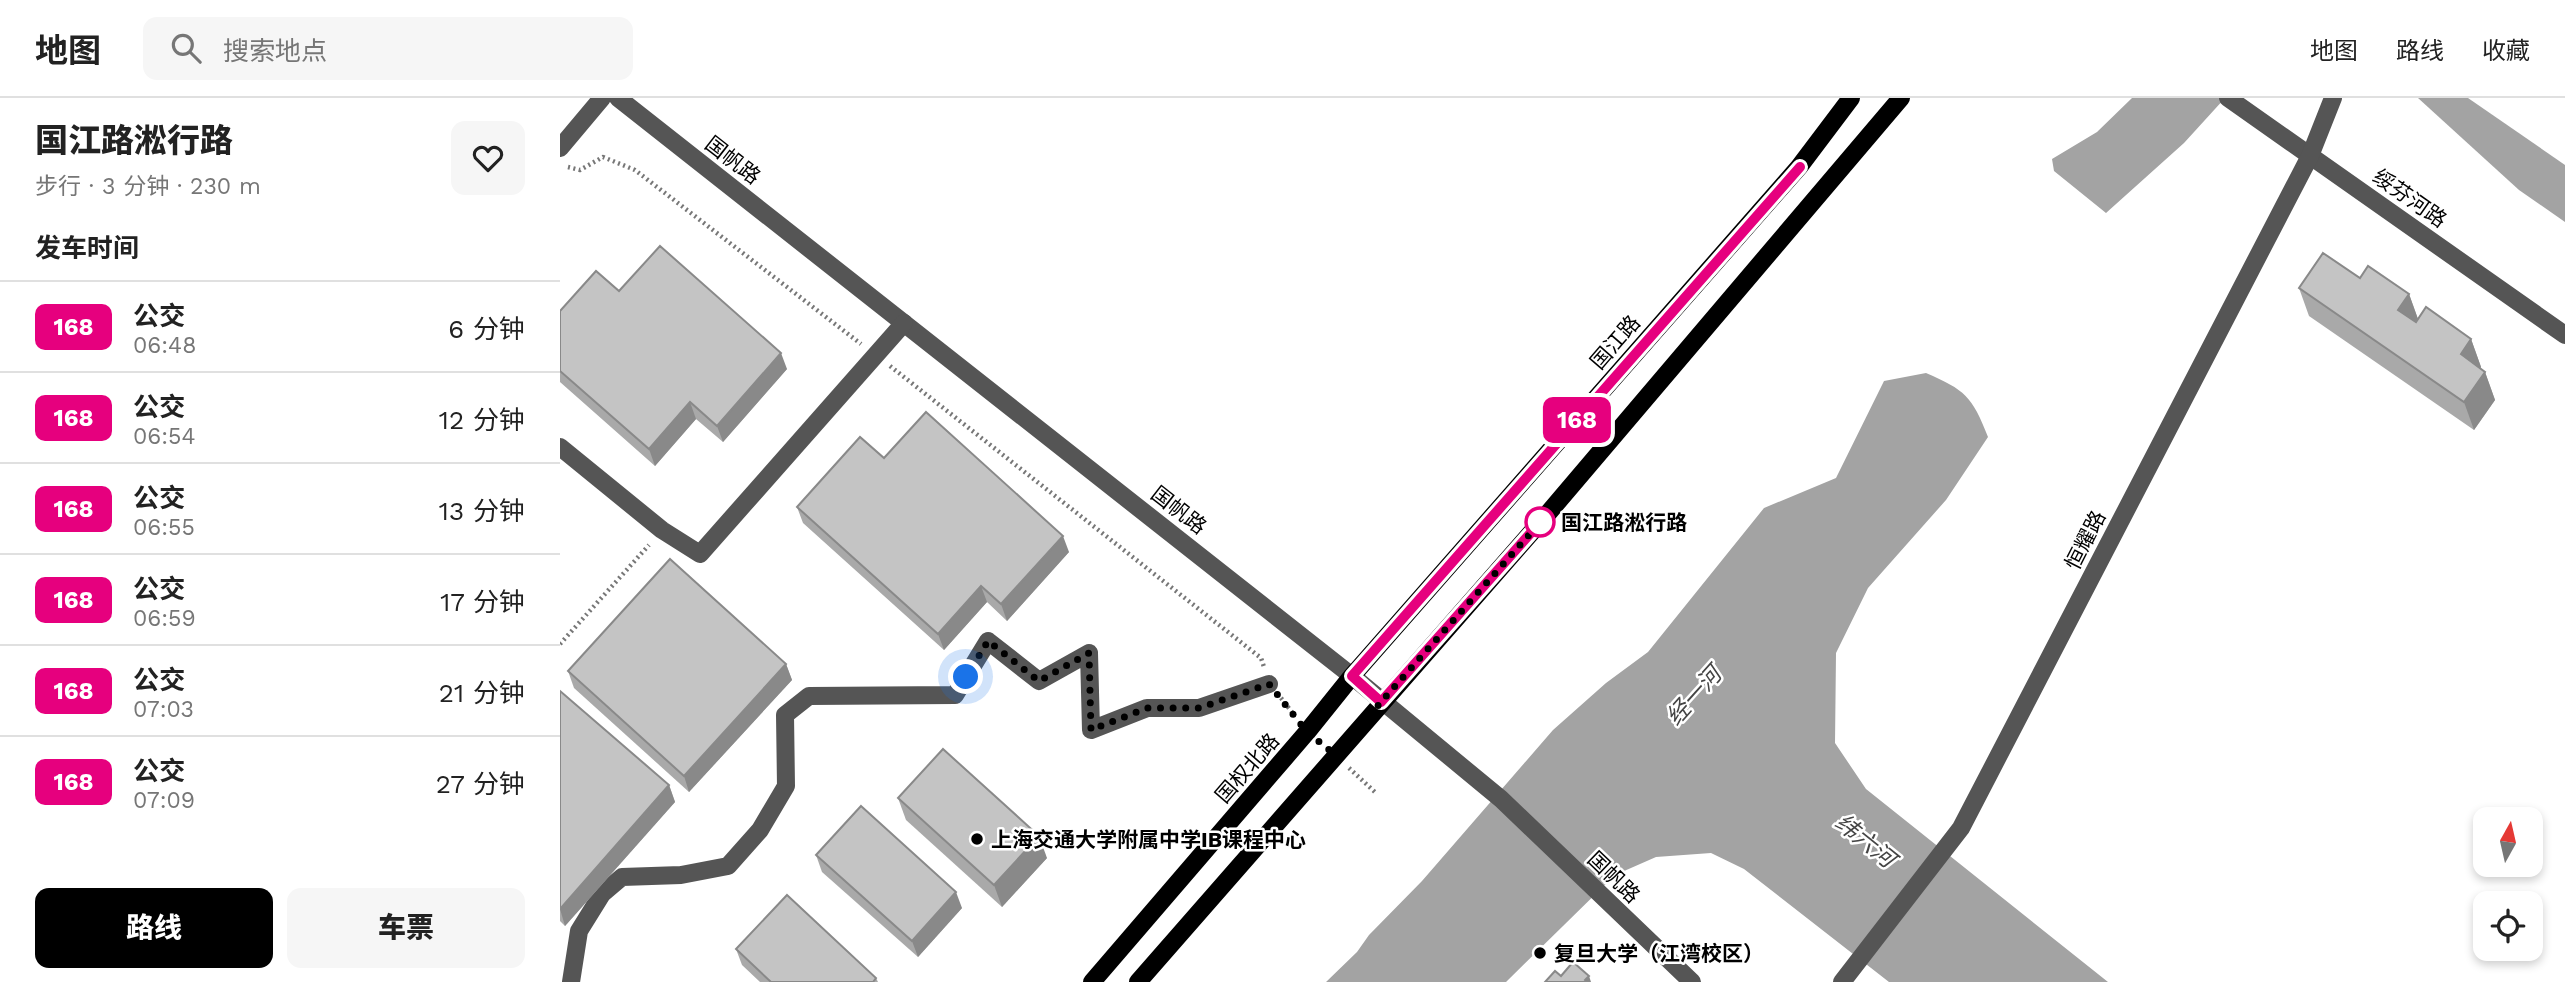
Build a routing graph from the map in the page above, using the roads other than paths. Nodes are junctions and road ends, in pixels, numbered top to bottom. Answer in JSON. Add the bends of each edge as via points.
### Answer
{"nodes":[{"id":1,"x":602,"y":98,"type":"edge"},
{"id":2,"x":618,"y":98,"type":"edge"},
{"id":3,"x":1852,"y":98,"type":"edge"},
{"id":4,"x":1901,"y":98,"type":"edge"},
{"id":5,"x":2228,"y":98,"type":"edge"},
{"id":6,"x":2333,"y":98,"type":"edge"},
{"id":7,"x":560,"y":148,"type":"edge"},
{"id":8,"x":2310,"y":156,"type":"junction"},
{"id":9,"x":904,"y":323,"type":"junction"},
{"id":10,"x":2565,"y":335,"type":"edge"},
{"id":11,"x":560,"y":447,"type":"edge"},
{"id":12,"x":1352,"y":676,"type":"junction"},
{"id":13,"x":1269,"y":684,"type":"road end"},
{"id":14,"x":1381,"y":702,"type":"junction"},
{"id":15,"x":571,"y":982,"type":"edge"},
{"id":16,"x":1093,"y":982,"type":"edge"},
{"id":17,"x":1138,"y":982,"type":"edge"},
{"id":18,"x":1692,"y":982,"type":"edge"},
{"id":19,"x":1842,"y":982,"type":"edge"}],
"edges":[{"from":1,"to":7,"type":"street"},
{"from":2,"to":9,"type":"street","name":"国帆路"},
{"from":3,"to":12,"type":"main road","name":"国江路","via":[[1800,167]]},
{"from":4,"to":14,"type":"main road"},
{"from":5,"to":8,"type":"street","name":"绥芬河路"},
{"from":6,"to":8,"type":"street","name":"恒耀路"},
{"from":8,"to":10,"type":"street","name":"绥芬河路"},
{"from":8,"to":19,"type":"street","name":"恒耀路","via":[[1961,828]]},
{"from":9,"to":11,"type":"street","via":[[700,554],[662,530]]},
{"from":9,"to":12,"type":"street","name":"国帆路"},
{"from":12,"to":14,"type":"street","name":"国帆路"},
{"from":12,"to":16,"type":"main road","name":"国权北路"},
{"from":13,"to":15,"type":"street","via":[[1199,708],[1147,708],[1091,730],[1089,653],[1039,681],[988,641],[955,695],[809,696],[785,715],[786,786],[760,830],[728,866],[681,875],[622,877],[602,894],[579,931]]},
{"from":14,"to":17,"type":"main road"},
{"from":14,"to":18,"type":"street","name":"国帆路","via":[[1501,799]]}]}
